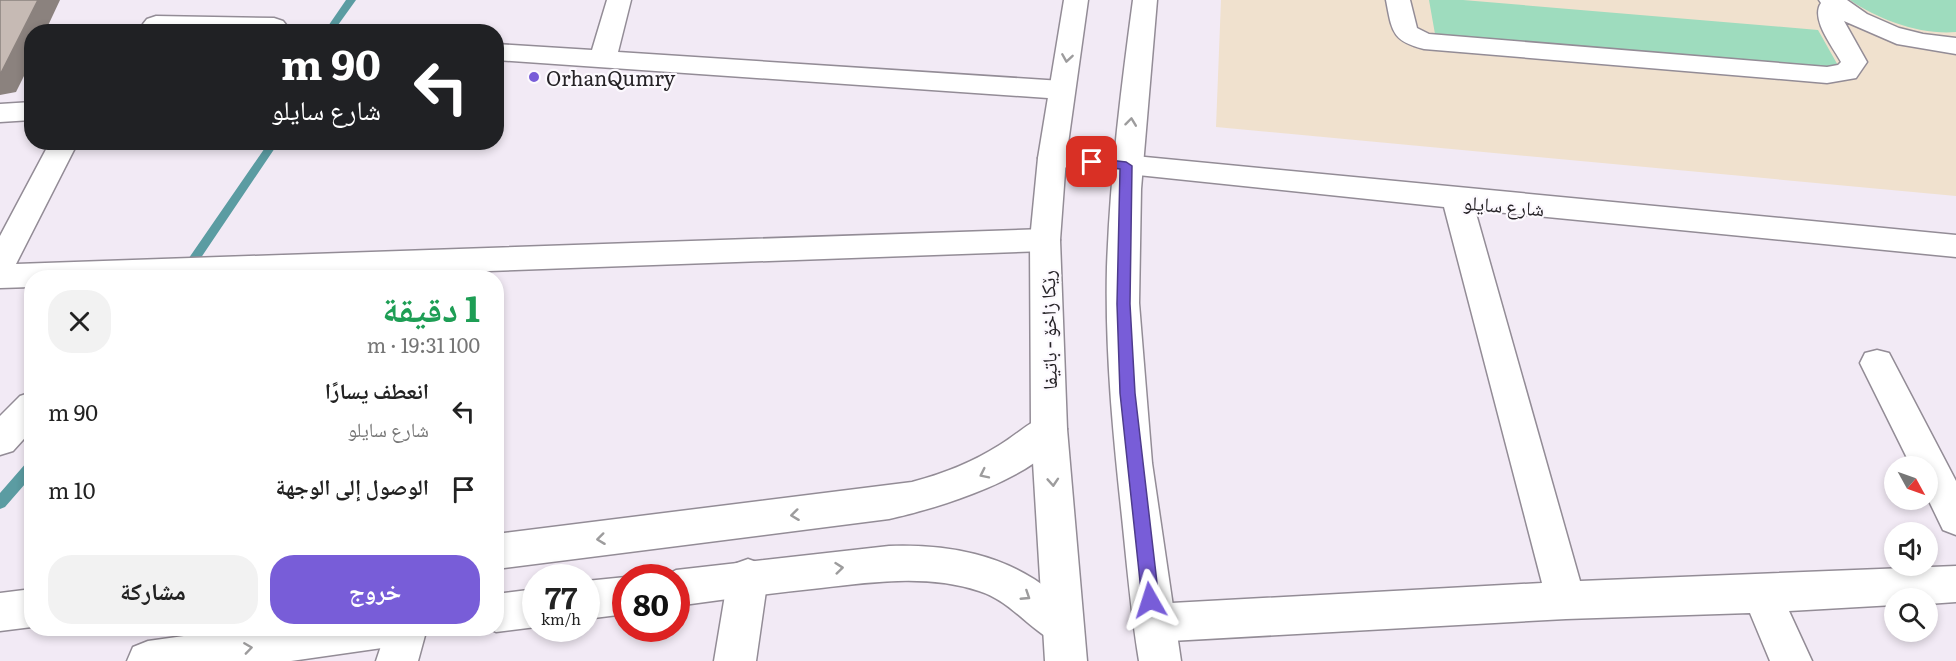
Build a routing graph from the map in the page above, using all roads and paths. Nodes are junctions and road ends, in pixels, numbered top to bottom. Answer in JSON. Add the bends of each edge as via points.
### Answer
{"nodes":[{"id":1,"x":178,"y":0,"type":"edge"},
{"id":2,"x":619,"y":0,"type":"edge"},
{"id":3,"x":1076,"y":0,"type":"edge"},
{"id":4,"x":1145,"y":0,"type":"edge"},
{"id":5,"x":1398,"y":0,"type":"edge"},
{"id":6,"x":1833,"y":2,"type":"edge"},
{"id":7,"x":156,"y":24,"type":"edge"},
{"id":8,"x":1956,"y":46,"type":"edge"},
{"id":9,"x":504,"y":53,"type":"edge"},
{"id":10,"x":603,"y":59,"type":"junction"},
{"id":11,"x":1062,"y":90,"type":"junction"},
{"id":12,"x":24,"y":112,"type":"edge"},
{"id":13,"x":0,"y":113,"type":"edge"},
{"id":14,"x":60,"y":150,"type":"edge"},
{"id":15,"x":1052,"y":158,"type":"junction"},
{"id":16,"x":1126,"y":166,"type":"junction"},
{"id":17,"x":1456,"y":199,"type":"junction"},
{"id":18,"x":1045,"y":240,"type":"junction"},
{"id":19,"x":1956,"y":246,"type":"edge"},
{"id":20,"x":0,"y":265,"type":"edge"},
{"id":21,"x":194,"y":270,"type":"edge"},
{"id":22,"x":362,"y":270,"type":"edge"},
{"id":23,"x":0,"y":276,"type":"edge"},
{"id":24,"x":24,"y":276,"type":"edge"},
{"id":25,"x":1877,"y":363,"type":"dead end"},
{"id":26,"x":24,"y":414,"type":"edge"},
{"id":27,"x":1049,"y":429,"type":"junction"},
{"id":28,"x":0,"y":440,"type":"edge"},
{"id":29,"x":1956,"y":518,"type":"edge"},
{"id":30,"x":504,"y":551,"type":"edge"},
{"id":31,"x":748,"y":577,"type":"junction"},
{"id":32,"x":1956,"y":584,"type":"edge"},
{"id":33,"x":690,"y":586,"type":"edge"},
{"id":34,"x":1761,"y":594,"type":"junction"},
{"id":35,"x":1566,"y":600,"type":"junction"},
{"id":36,"x":24,"y":609,"type":"edge"},
{"id":37,"x":522,"y":610,"type":"edge"},
{"id":38,"x":0,"y":612,"type":"edge"},
{"id":39,"x":504,"y":612,"type":"edge"},
{"id":40,"x":1153,"y":623,"type":"junction"},
{"id":41,"x":331,"y":636,"type":"edge"},
{"id":42,"x":404,"y":636,"type":"edge"},
{"id":43,"x":1064,"y":644,"type":"edge"},
{"id":44,"x":148,"y":661,"type":"edge"},
{"id":45,"x":397,"y":661,"type":"edge"},
{"id":46,"x":735,"y":661,"type":"edge"},
{"id":47,"x":1160,"y":661,"type":"edge"},
{"id":48,"x":1791,"y":661,"type":"edge"}],
"edges":[{"from":1,"to":7,"type":"main road"},
{"from":2,"to":10,"type":"main road"},
{"from":3,"to":11,"type":"main road","name":"رێکا زاخۆ - باتیفا","one_way":true},
{"from":16,"to":4,"type":"main road","one_way":true},
{"from":5,"to":6,"type":"main road","via":[[1405,32],[1424,41],[1827,75],[1847,72],[1854,62],[1830,18]]},
{"from":6,"to":8,"type":"main road","via":[[1864,21],[1899,35]]},
{"from":9,"to":10,"type":"main road"},
{"from":10,"to":11,"type":"main road"},
{"from":11,"to":15,"type":"main road","name":"رێکا زاخۆ - باتیفا"},
{"from":12,"to":13,"type":"main road"},
{"from":14,"to":20,"type":"main road"},
{"from":15,"to":16,"type":"main road","name":"شارع سايلو"},
{"from":15,"to":18,"type":"main road","name":"رێکا زاخۆ - باتیفا"},
{"from":16,"to":17,"type":"main road","name":"شارع سايلو"},
{"from":16,"to":40,"type":"main road","via":[[1123,304],[1128,393]]},
{"from":17,"to":19,"type":"main road","name":"شارع سايلو"},
{"from":17,"to":35,"type":"main road"},
{"from":18,"to":22,"type":"main road"},
{"from":18,"to":27,"type":"main road","name":"رێکا زاخۆ - باتیفا"},
{"from":21,"to":22,"type":"main road"},
{"from":23,"to":24,"type":"main road"},
{"from":25,"to":29,"type":"main road"},
{"from":26,"to":28,"type":"main road"},
{"from":27,"to":30,"type":"main road","one_way":true,"via":[[994,469],[926,496],[889,504]]},
{"from":27,"to":43,"type":"main road","name":"رێکا زاخۆ - باتیفا","one_way":true},
{"from":31,"to":33,"type":"main road"},
{"from":31,"to":43,"type":"main road","one_way":true,"via":[[895,562],[932,562],[968,568],[1002,581],[1033,601]]},
{"from":31,"to":46,"type":"main road"},
{"from":32,"to":34,"type":"main road"},
{"from":34,"to":35,"type":"main road"},
{"from":34,"to":48,"type":"main road"},
{"from":35,"to":40,"type":"main road"},
{"from":36,"to":38,"type":"main road"},
{"from":37,"to":39,"type":"main road"},
{"from":40,"to":47,"type":"main road"},
{"from":44,"to":41,"type":"main road","one_way":true},
{"from":42,"to":45,"type":"main road"}]}
